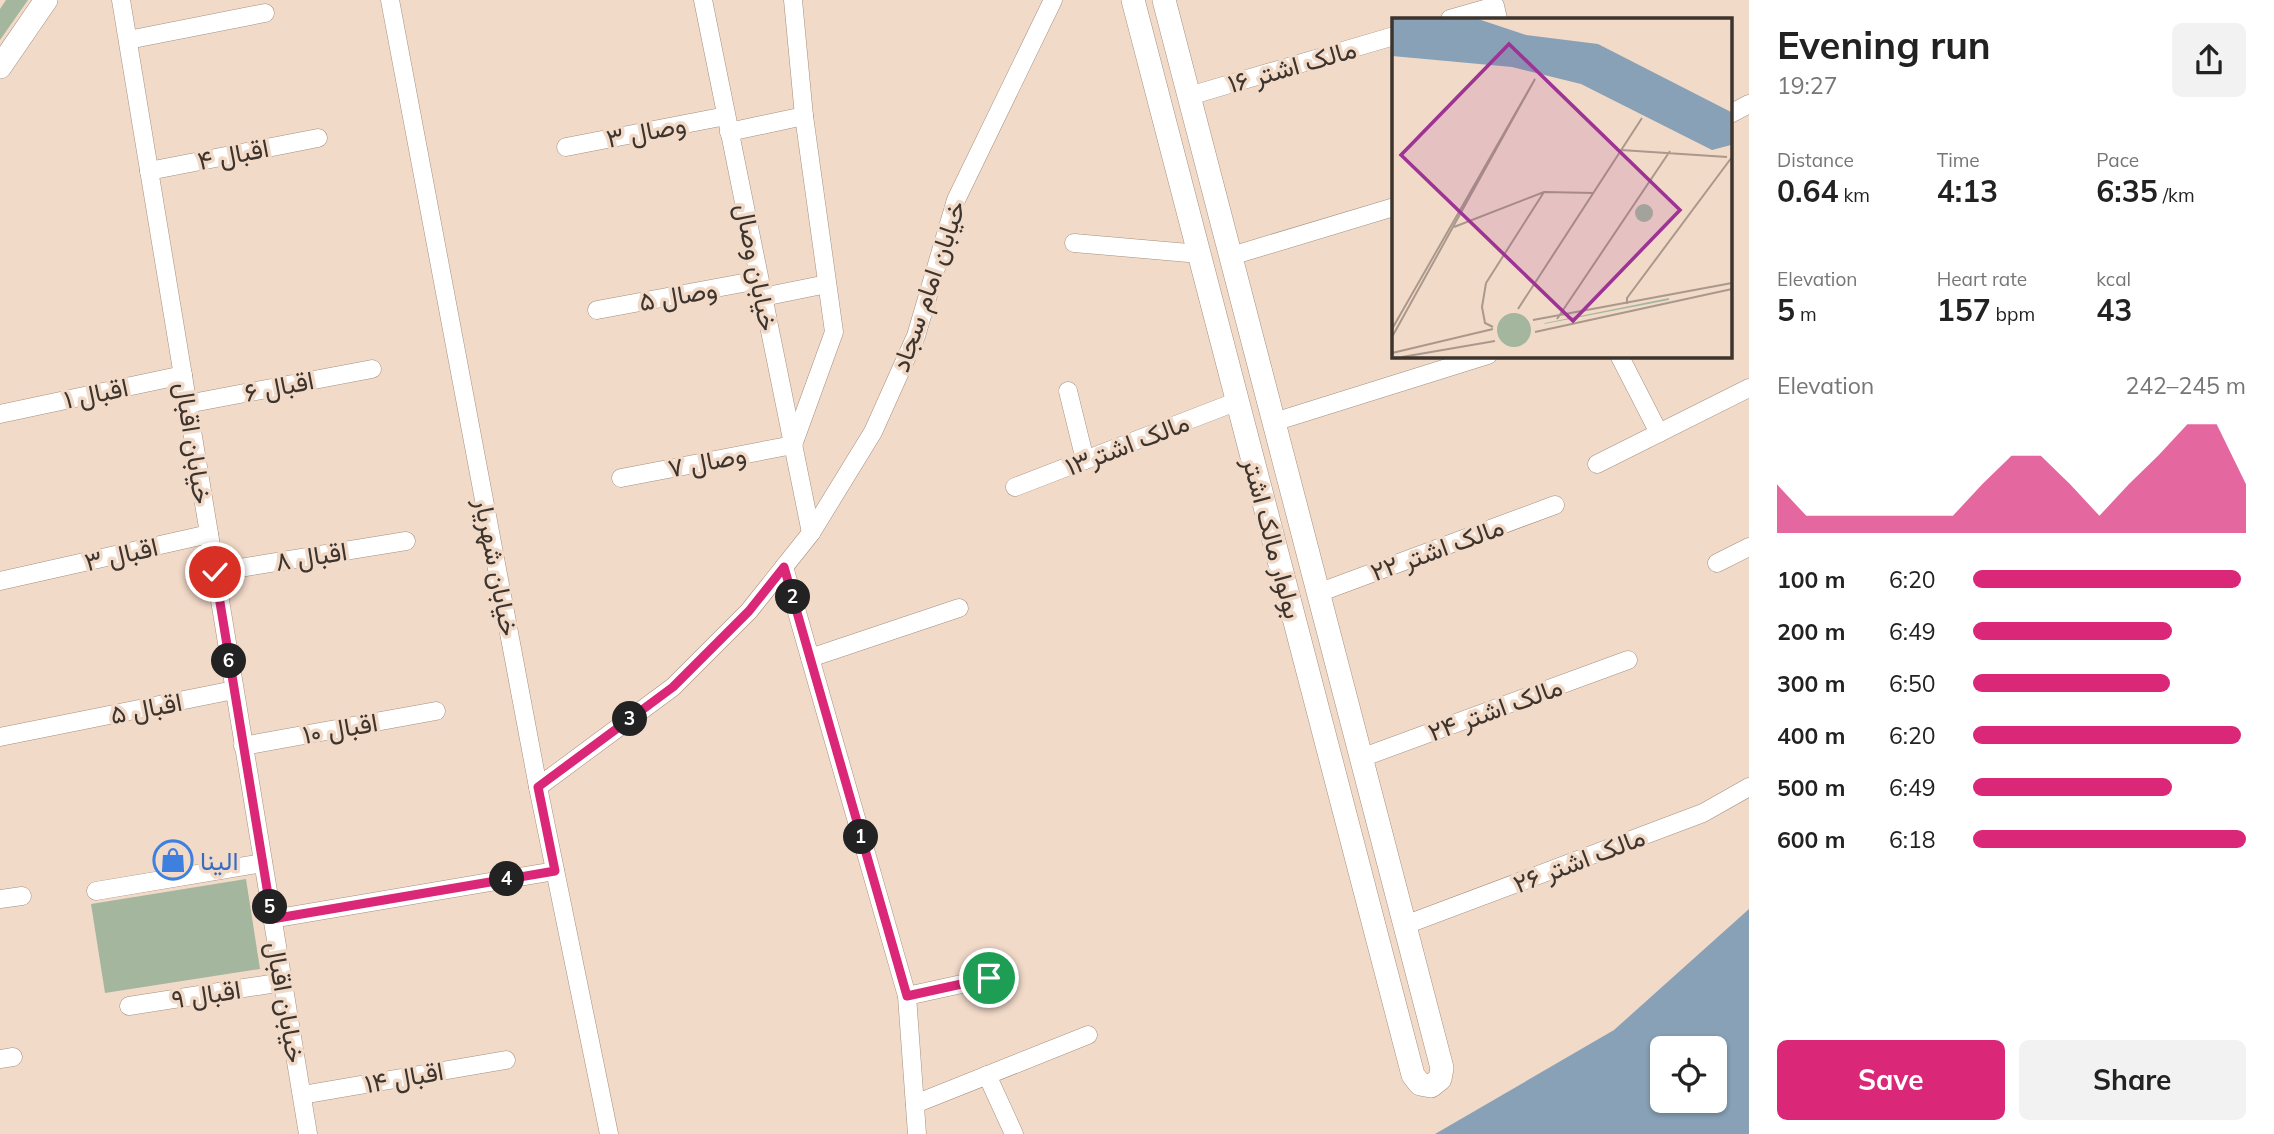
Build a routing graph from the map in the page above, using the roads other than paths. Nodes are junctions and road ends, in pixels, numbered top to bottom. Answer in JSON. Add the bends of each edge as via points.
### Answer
{"nodes":[{"id":1,"x":46,"y":0,"type":"edge"},
{"id":2,"x":121,"y":0,"type":"edge"},
{"id":3,"x":390,"y":0,"type":"edge"},
{"id":4,"x":703,"y":0,"type":"edge"},
{"id":5,"x":793,"y":0,"type":"edge"},
{"id":6,"x":1053,"y":0,"type":"edge"},
{"id":7,"x":1164,"y":0,"type":"edge"},
{"id":8,"x":1138,"y":1,"type":"edge"},
{"id":9,"x":265,"y":13,"type":"dead end"},
{"id":10,"x":1496,"y":13,"type":"edge"},
{"id":11,"x":1458,"y":18,"type":"edge"},
{"id":12,"x":1392,"y":37,"type":"edge"},
{"id":13,"x":128,"y":40,"type":"junction"},
{"id":14,"x":0,"y":67,"type":"edge"},
{"id":15,"x":1189,"y":96,"type":"junction"},
{"id":16,"x":1749,"y":104,"type":"edge"},
{"id":17,"x":1731,"y":113,"type":"edge"},
{"id":18,"x":804,"y":116,"type":"junction"},
{"id":19,"x":728,"y":124,"type":"junction"},
{"id":20,"x":318,"y":138,"type":"dead end"},
{"id":21,"x":566,"y":147,"type":"dead end"},
{"id":22,"x":149,"y":171,"type":"junction"},
{"id":23,"x":1392,"y":208,"type":"edge"},
{"id":24,"x":1074,"y":243,"type":"dead end"},
{"id":25,"x":1200,"y":254,"type":"junction"},
{"id":26,"x":1231,"y":256,"type":"junction"},
{"id":27,"x":827,"y":285,"type":"junction"},
{"id":28,"x":761,"y":288,"type":"junction"},
{"id":29,"x":597,"y":310,"type":"dead end"},
{"id":30,"x":1482,"y":357,"type":"edge"},
{"id":31,"x":1620,"y":357,"type":"edge"},
{"id":32,"x":372,"y":369,"type":"dead end"},
{"id":33,"x":183,"y":375,"type":"junction"},
{"id":34,"x":1749,"y":388,"type":"edge"},
{"id":35,"x":1068,"y":391,"type":"dead end"},
{"id":36,"x":1238,"y":401,"type":"junction"},
{"id":37,"x":187,"y":404,"type":"junction"},
{"id":38,"x":5,"y":413,"type":"edge"},
{"id":39,"x":1274,"y":422,"type":"junction"},
{"id":40,"x":1659,"y":433,"type":"junction"},
{"id":41,"x":793,"y":445,"type":"junction"},
{"id":42,"x":1085,"y":460,"type":"junction"},
{"id":43,"x":1597,"y":464,"type":"dead end"},
{"id":44,"x":621,"y":478,"type":"dead end"},
{"id":45,"x":1015,"y":487,"type":"dead end"},
{"id":46,"x":1555,"y":505,"type":"dead end"},
{"id":47,"x":1296,"y":507,"type":"junction"},
{"id":48,"x":1267,"y":516,"type":"junction"},
{"id":49,"x":811,"y":533,"type":"junction"},
{"id":50,"x":209,"y":534,"type":"junction"},
{"id":51,"x":406,"y":541,"type":"dead end"},
{"id":52,"x":1748,"y":553,"type":"edge"},
{"id":53,"x":1717,"y":563,"type":"dead end"},
{"id":54,"x":784,"y":567,"type":"junction"},
{"id":55,"x":215,"y":572,"type":"junction"},
{"id":56,"x":0,"y":581,"type":"edge"},
{"id":57,"x":1318,"y":593,"type":"junction"},
{"id":58,"x":959,"y":608,"type":"dead end"},
{"id":59,"x":810,"y":658,"type":"junction"},
{"id":60,"x":1628,"y":660,"type":"dead end"},
{"id":61,"x":234,"y":690,"type":"junction"},
{"id":62,"x":436,"y":711,"type":"dead end"},
{"id":63,"x":0,"y":737,"type":"edge"},
{"id":64,"x":243,"y":746,"type":"junction"},
{"id":65,"x":1361,"y":758,"type":"junction"},
{"id":66,"x":1749,"y":786,"type":"edge"},
{"id":67,"x":538,"y":787,"type":"junction"},
{"id":68,"x":263,"y":863,"type":"junction"},
{"id":69,"x":555,"y":871,"type":"junction"},
{"id":70,"x":96,"y":891,"type":"dead end"},
{"id":71,"x":22,"y":896,"type":"dead end"},
{"id":72,"x":0,"y":899,"type":"edge"},
{"id":73,"x":272,"y":919,"type":"junction"},
{"id":74,"x":1405,"y":925,"type":"junction"},
{"id":75,"x":989,"y":978,"type":"dead end"},
{"id":76,"x":283,"y":982,"type":"junction"},
{"id":77,"x":907,"y":996,"type":"junction"},
{"id":78,"x":129,"y":1006,"type":"dead end"},
{"id":79,"x":1088,"y":1035,"type":"dead end"},
{"id":80,"x":506,"y":1060,"type":"dead end"},
{"id":81,"x":987,"y":1075,"type":"junction"},
{"id":82,"x":302,"y":1095,"type":"junction"},
{"id":83,"x":915,"y":1104,"type":"junction"},
{"id":84,"x":309,"y":1134,"type":"edge"},
{"id":85,"x":608,"y":1134,"type":"edge"},
{"id":86,"x":917,"y":1134,"type":"edge"},
{"id":87,"x":1014,"y":1134,"type":"edge"}],
"edges":[{"from":1,"to":14,"type":"main road"},
{"from":2,"to":13,"type":"street","name":"خیابان اقبال"},
{"from":3,"to":67,"type":"street","name":"خیابان شهریار"},
{"from":4,"to":19,"type":"street","name":"خیابان وصال"},
{"from":5,"to":18,"type":"street"},
{"from":6,"to":49,"type":"street","name":"خیابان امام سجاد","via":[[956,200],[916,336],[884,408]]},
{"from":7,"to":15,"type":"main road","name":"بولوار مالک اشتر"},
{"from":8,"to":25,"type":"main road","name":"بولوار مالک اشتر"},
{"from":9,"to":13,"type":"street"},
{"from":10,"to":11,"type":"street"},
{"from":12,"to":15,"type":"street","name":"مالک اشتر ۱۶"},
{"from":13,"to":22,"type":"street","name":"خیابان اقبال"},
{"from":15,"to":26,"type":"main road","name":"بولوار مالک اشتر"},
{"from":16,"to":17,"type":"street"},
{"from":18,"to":19,"type":"street","name":"وصال ۳"},
{"from":18,"to":27,"type":"street"},
{"from":19,"to":21,"type":"street","name":"وصال ۳"},
{"from":19,"to":28,"type":"street","name":"خیابان وصال"},
{"from":20,"to":22,"type":"street","name":"اقبال ۴"},
{"from":22,"to":33,"type":"street","name":"خیابان اقبال"},
{"from":23,"to":26,"type":"street"},
{"from":24,"to":25,"type":"street"},
{"from":25,"to":36,"type":"main road","name":"بولوار مالک اشتر"},
{"from":26,"to":39,"type":"main road","name":"بولوار مالک اشتر"},
{"from":27,"to":28,"type":"street","name":"وصال ۵"},
{"from":27,"to":41,"type":"street","via":[[834,332]]},
{"from":28,"to":29,"type":"street","name":"وصال ۵"},
{"from":28,"to":41,"type":"street","name":"خیابان وصال"},
{"from":30,"to":39,"type":"street"},
{"from":31,"to":40,"type":"street"},
{"from":32,"to":37,"type":"street","name":"اقبال ۶"},
{"from":33,"to":37,"type":"street","name":"خیابان اقبال"},
{"from":33,"to":38,"type":"street","name":"اقبال ۱"},
{"from":34,"to":40,"type":"street"},
{"from":35,"to":42,"type":"street"},
{"from":36,"to":42,"type":"street","name":"مالک اشتر۱۳"},
{"from":36,"to":48,"type":"main road","name":"بولوار مالک اشتر"},
{"from":37,"to":50,"type":"street","name":"خیابان اقبال"},
{"from":39,"to":47,"type":"main road","name":"بولوار مالک اشتر"},
{"from":40,"to":43,"type":"street"},
{"from":41,"to":44,"type":"street","name":"وصال ۷"},
{"from":41,"to":49,"type":"street","name":"خیابان وصال"},
{"from":42,"to":45,"type":"street","name":"مالک اشتر۱۳"},
{"from":46,"to":57,"type":"street","name":"مالک اشتر ۲۲"},
{"from":47,"to":48,"type":"main road"},
{"from":47,"to":57,"type":"main road","name":"بولوار مالک اشتر"},
{"from":48,"to":74,"type":"main road","name":"بولوار مالک اشتر","via":[[1413,1075],[1420,1084],[1431,1086],[1440,1079],[1442,1068]]},
{"from":49,"to":54,"type":"street","name":"خیابان امام سجاد"},
{"from":50,"to":55,"type":"street","name":"خیابان اقبال"},
{"from":50,"to":56,"type":"street","name":"اقبال ۳"},
{"from":51,"to":55,"type":"street","name":"اقبال ۸"},
{"from":52,"to":53,"type":"street"},
{"from":54,"to":59,"type":"street"},
{"from":54,"to":67,"type":"street","name":"خیابان امام سجاد","via":[[749,611],[673,687]]},
{"from":55,"to":61,"type":"street","name":"خیابان اقبال"},
{"from":57,"to":65,"type":"main road","name":"بولوار مالک اشتر"},
{"from":58,"to":59,"type":"street"},
{"from":59,"to":77,"type":"street"},
{"from":60,"to":65,"type":"street","name":"مالک اشتر ۲۴"},
{"from":61,"to":63,"type":"street","name":"اقبال ۵"},
{"from":61,"to":64,"type":"street","name":"خیابان اقبال"},
{"from":62,"to":64,"type":"street","name":"اقبال ۱۰"},
{"from":64,"to":68,"type":"street","name":"خیابان اقبال"},
{"from":65,"to":74,"type":"main road","name":"بولوار مالک اشتر"},
{"from":66,"to":74,"type":"street","name":"مالک اشتر ۲۶","via":[[1703,813]]},
{"from":67,"to":69,"type":"street","name":"خیابان شهریار"},
{"from":68,"to":70,"type":"street"},
{"from":68,"to":73,"type":"street","name":"خیابان اقبال"},
{"from":69,"to":73,"type":"street"},
{"from":69,"to":85,"type":"street","name":"خیابان شهریار"},
{"from":71,"to":72,"type":"street"},
{"from":73,"to":76,"type":"street","name":"خیابان اقبال"},
{"from":75,"to":77,"type":"street"},
{"from":76,"to":78,"type":"street","name":"اقبال ۹"},
{"from":76,"to":82,"type":"street","name":"خیابان اقبال"},
{"from":77,"to":83,"type":"street"},
{"from":79,"to":81,"type":"street"},
{"from":80,"to":82,"type":"street","name":"اقبال ۱۴"},
{"from":81,"to":83,"type":"street"},
{"from":81,"to":87,"type":"street"},
{"from":82,"to":84,"type":"street","name":"خیابان اقبال"},
{"from":83,"to":86,"type":"street"}]}
